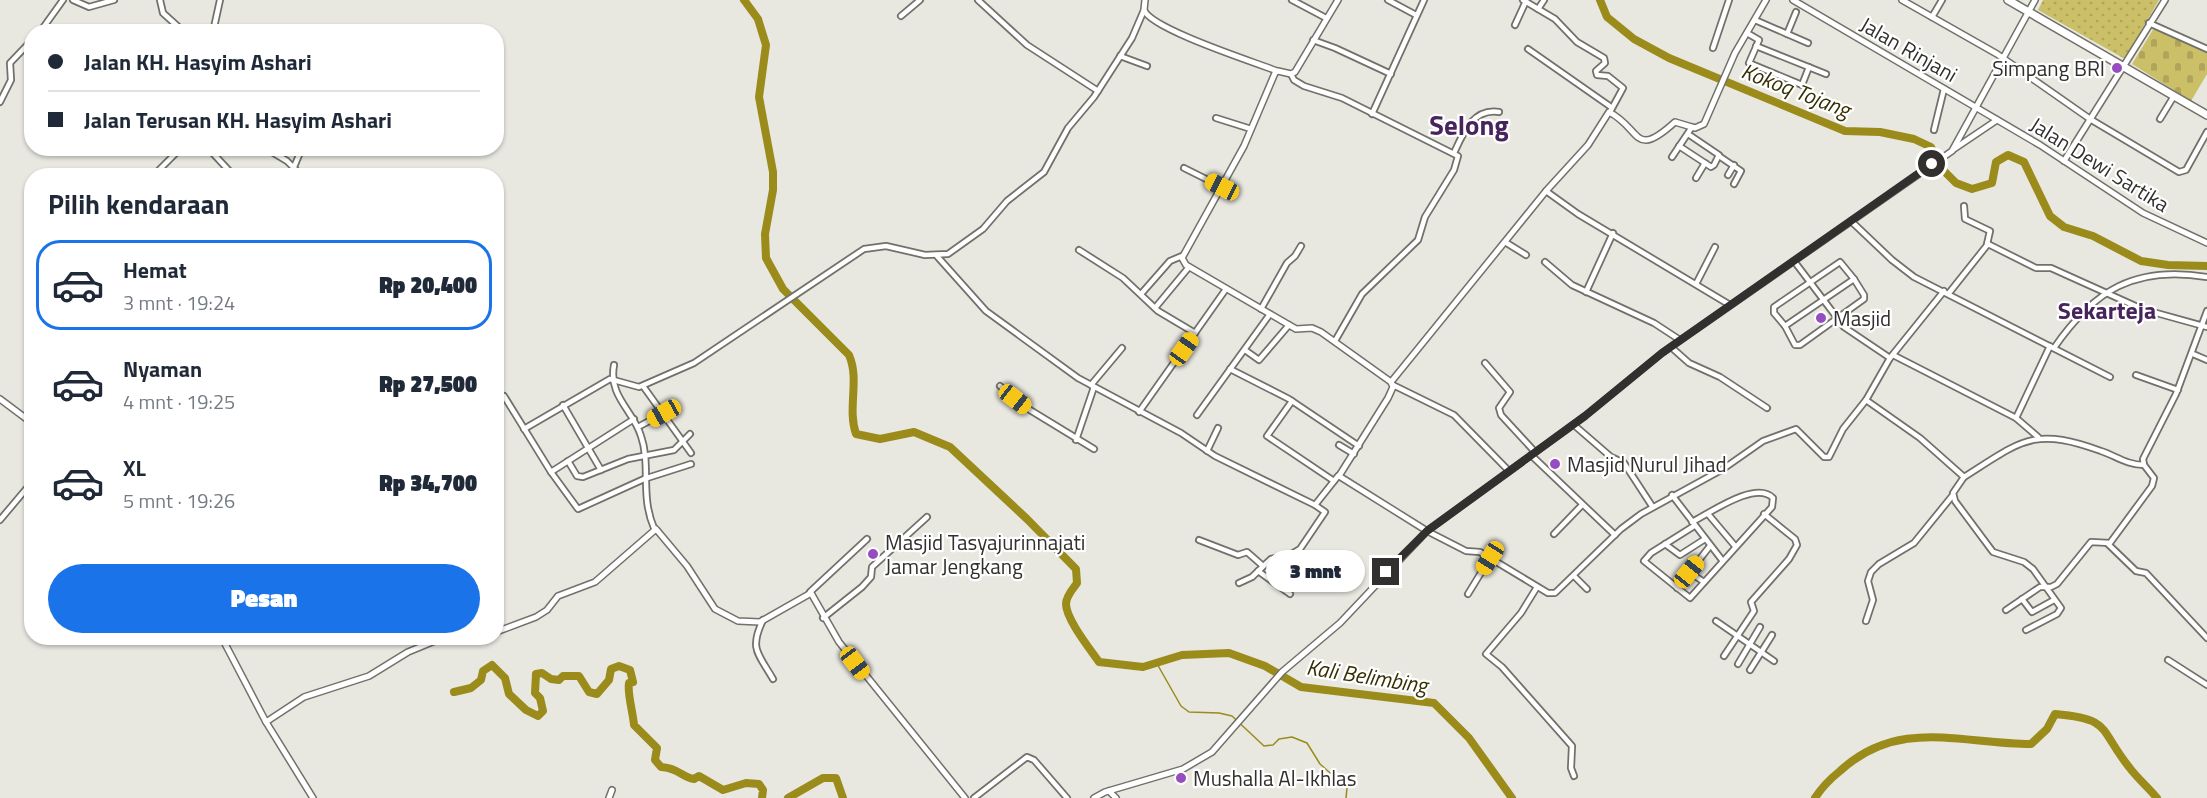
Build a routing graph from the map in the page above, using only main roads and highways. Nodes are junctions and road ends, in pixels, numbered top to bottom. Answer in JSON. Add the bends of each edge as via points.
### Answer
{"nodes":[{"id":1,"x":2009,"y":0,"type":"edge"},
{"id":2,"x":2207,"y":116,"type":"edge"}],
"edges":[{"from":1,"to":2,"type":"main road"}]}
